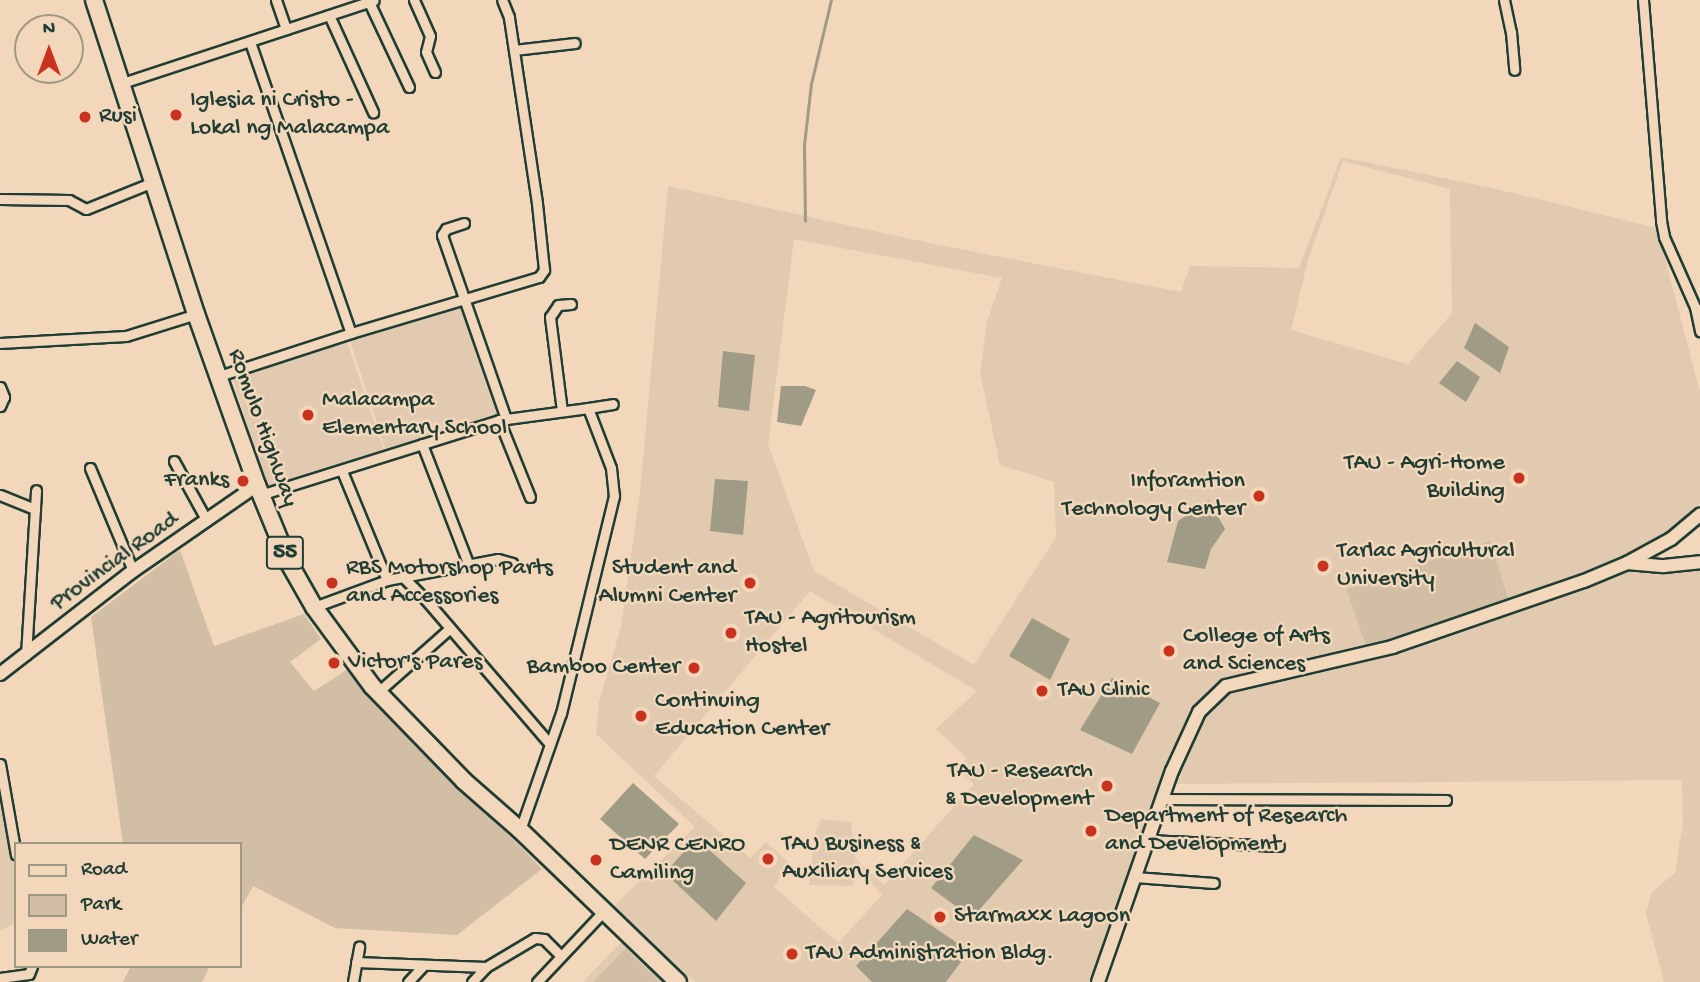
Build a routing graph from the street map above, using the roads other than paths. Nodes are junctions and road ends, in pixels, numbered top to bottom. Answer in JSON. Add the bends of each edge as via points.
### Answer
{"nodes":[{"id":1,"x":94,"y":0,"type":"edge"},
{"id":2,"x":276,"y":0,"type":"edge"},
{"id":3,"x":414,"y":0,"type":"edge"},
{"id":4,"x":502,"y":0,"type":"edge"},
{"id":5,"x":1504,"y":0,"type":"edge"},
{"id":6,"x":1643,"y":0,"type":"edge"},
{"id":7,"x":372,"y":1,"type":"edge"},
{"id":8,"x":329,"y":15,"type":"junction"},
{"id":9,"x":286,"y":29,"type":"junction"},
{"id":10,"x":250,"y":42,"type":"junction"},
{"id":11,"x":575,"y":43,"type":"dead end"},
{"id":12,"x":514,"y":50,"type":"junction"},
{"id":13,"x":1514,"y":70,"type":"dead end"},
{"id":14,"x":435,"y":72,"type":"dead end"},
{"id":15,"x":120,"y":84,"type":"junction"},
{"id":16,"x":409,"y":87,"type":"dead end"},
{"id":17,"x":373,"y":112,"type":"dead end"},
{"id":18,"x":153,"y":182,"type":"junction"},
{"id":19,"x":0,"y":199,"type":"edge"},
{"id":20,"x":464,"y":223,"type":"dead end"},
{"id":21,"x":462,"y":299,"type":"junction"},
{"id":22,"x":571,"y":304,"type":"dead end"},
{"id":23,"x":196,"y":314,"type":"junction"},
{"id":24,"x":1700,"y":331,"type":"edge"},
{"id":25,"x":351,"y":333,"type":"junction"},
{"id":26,"x":0,"y":344,"type":"edge"},
{"id":27,"x":219,"y":376,"type":"junction"},
{"id":28,"x":0,"y":387,"type":"edge"},
{"id":29,"x":613,"y":404,"type":"dead end"},
{"id":30,"x":0,"y":407,"type":"edge"},
{"id":31,"x":588,"y":408,"type":"junction"},
{"id":32,"x":562,"y":411,"type":"junction"},
{"id":33,"x":502,"y":420,"type":"junction"},
{"id":34,"x":422,"y":444,"type":"junction"},
{"id":35,"x":174,"y":461,"type":"dead end"},
{"id":36,"x":90,"y":468,"type":"dead end"},
{"id":37,"x":342,"y":471,"type":"junction"},
{"id":38,"x":258,"y":490,"type":"junction"},
{"id":39,"x":36,"y":491,"type":"dead end"},
{"id":40,"x":0,"y":495,"type":"edge"},
{"id":41,"x":530,"y":497,"type":"dead end"},
{"id":42,"x":35,"y":509,"type":"junction"},
{"id":43,"x":1700,"y":515,"type":"edge"},
{"id":44,"x":207,"y":521,"type":"junction"},
{"id":45,"x":1700,"y":562,"type":"edge"},
{"id":46,"x":512,"y":563,"type":"dead end"},
{"id":47,"x":1627,"y":564,"type":"junction"},
{"id":48,"x":469,"y":566,"type":"junction"},
{"id":49,"x":133,"y":571,"type":"junction"},
{"id":50,"x":403,"y":577,"type":"junction"},
{"id":51,"x":387,"y":580,"type":"junction"},
{"id":52,"x":314,"y":607,"type":"junction"},
{"id":53,"x":450,"y":628,"type":"junction"},
{"id":54,"x":26,"y":655,"type":"junction"},
{"id":55,"x":0,"y":674,"type":"edge"},
{"id":56,"x":378,"y":692,"type":"junction"},
{"id":57,"x":548,"y":742,"type":"junction"},
{"id":58,"x":0,"y":764,"type":"edge"},
{"id":59,"x":1162,"y":799,"type":"junction"},
{"id":60,"x":1446,"y":800,"type":"dead end"},
{"id":61,"x":520,"y":830,"type":"junction"},
{"id":62,"x":1147,"y":840,"type":"junction"},
{"id":63,"x":14,"y":844,"type":"edge"},
{"id":64,"x":1279,"y":846,"type":"dead end"},
{"id":65,"x":1135,"y":877,"type":"junction"},
{"id":66,"x":1214,"y":883,"type":"dead end"},
{"id":67,"x":604,"y":911,"type":"junction"},
{"id":68,"x":359,"y":947,"type":"dead end"},
{"id":69,"x":561,"y":956,"type":"junction"},
{"id":70,"x":356,"y":962,"type":"junction"},
{"id":71,"x":424,"y":965,"type":"junction"},
{"id":72,"x":486,"y":967,"type":"junction"},
{"id":73,"x":32,"y":968,"type":"edge"},
{"id":74,"x":0,"y":978,"type":"edge"},
{"id":75,"x":353,"y":982,"type":"edge"},
{"id":76,"x":408,"y":982,"type":"edge"},
{"id":77,"x":472,"y":982,"type":"edge"},
{"id":78,"x":537,"y":982,"type":"edge"},
{"id":79,"x":678,"y":982,"type":"edge"},
{"id":80,"x":1098,"y":982,"type":"edge"}],
"edges":[{"from":1,"to":15,"type":"highway","name":"Romulo Highway","number":"55"},
{"from":2,"to":9,"type":"street"},
{"from":3,"to":14,"type":"street","via":[[430,36],[426,52]]},
{"from":4,"to":12,"type":"street"},
{"from":5,"to":13,"type":"street"},
{"from":6,"to":24,"type":"street","via":[[1664,237],[1695,307]]},
{"from":7,"to":8,"type":"street"},
{"from":7,"to":16,"type":"street"},
{"from":8,"to":9,"type":"street"},
{"from":8,"to":17,"type":"street"},
{"from":9,"to":10,"type":"street"},
{"from":10,"to":15,"type":"street"},
{"from":10,"to":25,"type":"street"},
{"from":11,"to":12,"type":"street"},
{"from":12,"to":21,"type":"street","via":[[544,270],[531,281]]},
{"from":15,"to":18,"type":"highway","name":"Romulo Highway","number":"55"},
{"from":18,"to":19,"type":"street","via":[[86,209],[69,200]]},
{"from":18,"to":23,"type":"highway","name":"Romulo Highway","number":"55"},
{"from":20,"to":21,"type":"street","via":[[442,235]]},
{"from":21,"to":25,"type":"street"},
{"from":21,"to":33,"type":"street"},
{"from":22,"to":32,"type":"street","via":[[558,305],[550,317]]},
{"from":23,"to":26,"type":"street","via":[[126,336]]},
{"from":23,"to":27,"type":"highway","name":"Romulo Highway","number":"55"},
{"from":25,"to":27,"type":"street"},
{"from":27,"to":38,"type":"highway","name":"Romulo Highway","number":"55"},
{"from":28,"to":30,"type":"street","via":[[4,397]]},
{"from":29,"to":31,"type":"street"},
{"from":31,"to":32,"type":"street"},
{"from":31,"to":57,"type":"street","via":[[611,468],[614,496],[561,713]]},
{"from":32,"to":33,"type":"street"},
{"from":33,"to":34,"type":"street"},
{"from":33,"to":41,"type":"street"},
{"from":34,"to":37,"type":"street"},
{"from":34,"to":48,"type":"street"},
{"from":35,"to":44,"type":"street"},
{"from":36,"to":49,"type":"street"},
{"from":37,"to":38,"type":"street"},
{"from":37,"to":51,"type":"street"},
{"from":38,"to":44,"type":"street","name":"Provincial Road"},
{"from":38,"to":52,"type":"highway","name":"Romulo Highway","number":"55","via":[[289,563]]},
{"from":39,"to":42,"type":"street"},
{"from":40,"to":42,"type":"street"},
{"from":42,"to":54,"type":"street"},
{"from":43,"to":47,"type":"street","via":[[1671,540]]},
{"from":44,"to":49,"type":"street","name":"Provincial Road"},
{"from":45,"to":47,"type":"street"},
{"from":46,"to":48,"type":"street","via":[[502,559]]},
{"from":47,"to":59,"type":"street","via":[[1392,647],[1226,686],[1199,712]]},
{"from":48,"to":50,"type":"street"},
{"from":49,"to":54,"type":"street","name":"Provincial Road"},
{"from":50,"to":51,"type":"street"},
{"from":50,"to":53,"type":"street"},
{"from":51,"to":52,"type":"street"},
{"from":52,"to":56,"type":"highway","name":"Romulo Highway","number":"55"},
{"from":53,"to":56,"type":"street"},
{"from":53,"to":57,"type":"street"},
{"from":54,"to":55,"type":"street","name":"Provincial Road"},
{"from":56,"to":61,"type":"highway","name":"Romulo Highway","number":"55","via":[[464,781]]},
{"from":57,"to":61,"type":"street"},
{"from":58,"to":63,"type":"street"},
{"from":59,"to":60,"type":"street"},
{"from":59,"to":62,"type":"street"},
{"from":61,"to":67,"type":"highway","name":"Romulo Highway","number":"55"},
{"from":62,"to":64,"type":"street"},
{"from":62,"to":65,"type":"street"},
{"from":65,"to":66,"type":"street"},
{"from":65,"to":80,"type":"street"},
{"from":67,"to":69,"type":"street"},
{"from":67,"to":79,"type":"highway","name":"Romulo Highway","number":"55"},
{"from":68,"to":70,"type":"street"},
{"from":69,"to":72,"type":"street","via":[[544,939],[536,938]]},
{"from":69,"to":78,"type":"street"},
{"from":70,"to":71,"type":"street"},
{"from":70,"to":75,"type":"street"},
{"from":71,"to":72,"type":"street"},
{"from":71,"to":76,"type":"street"},
{"from":72,"to":77,"type":"street"},
{"from":73,"to":74,"type":"street","via":[[29,974]]}]}
